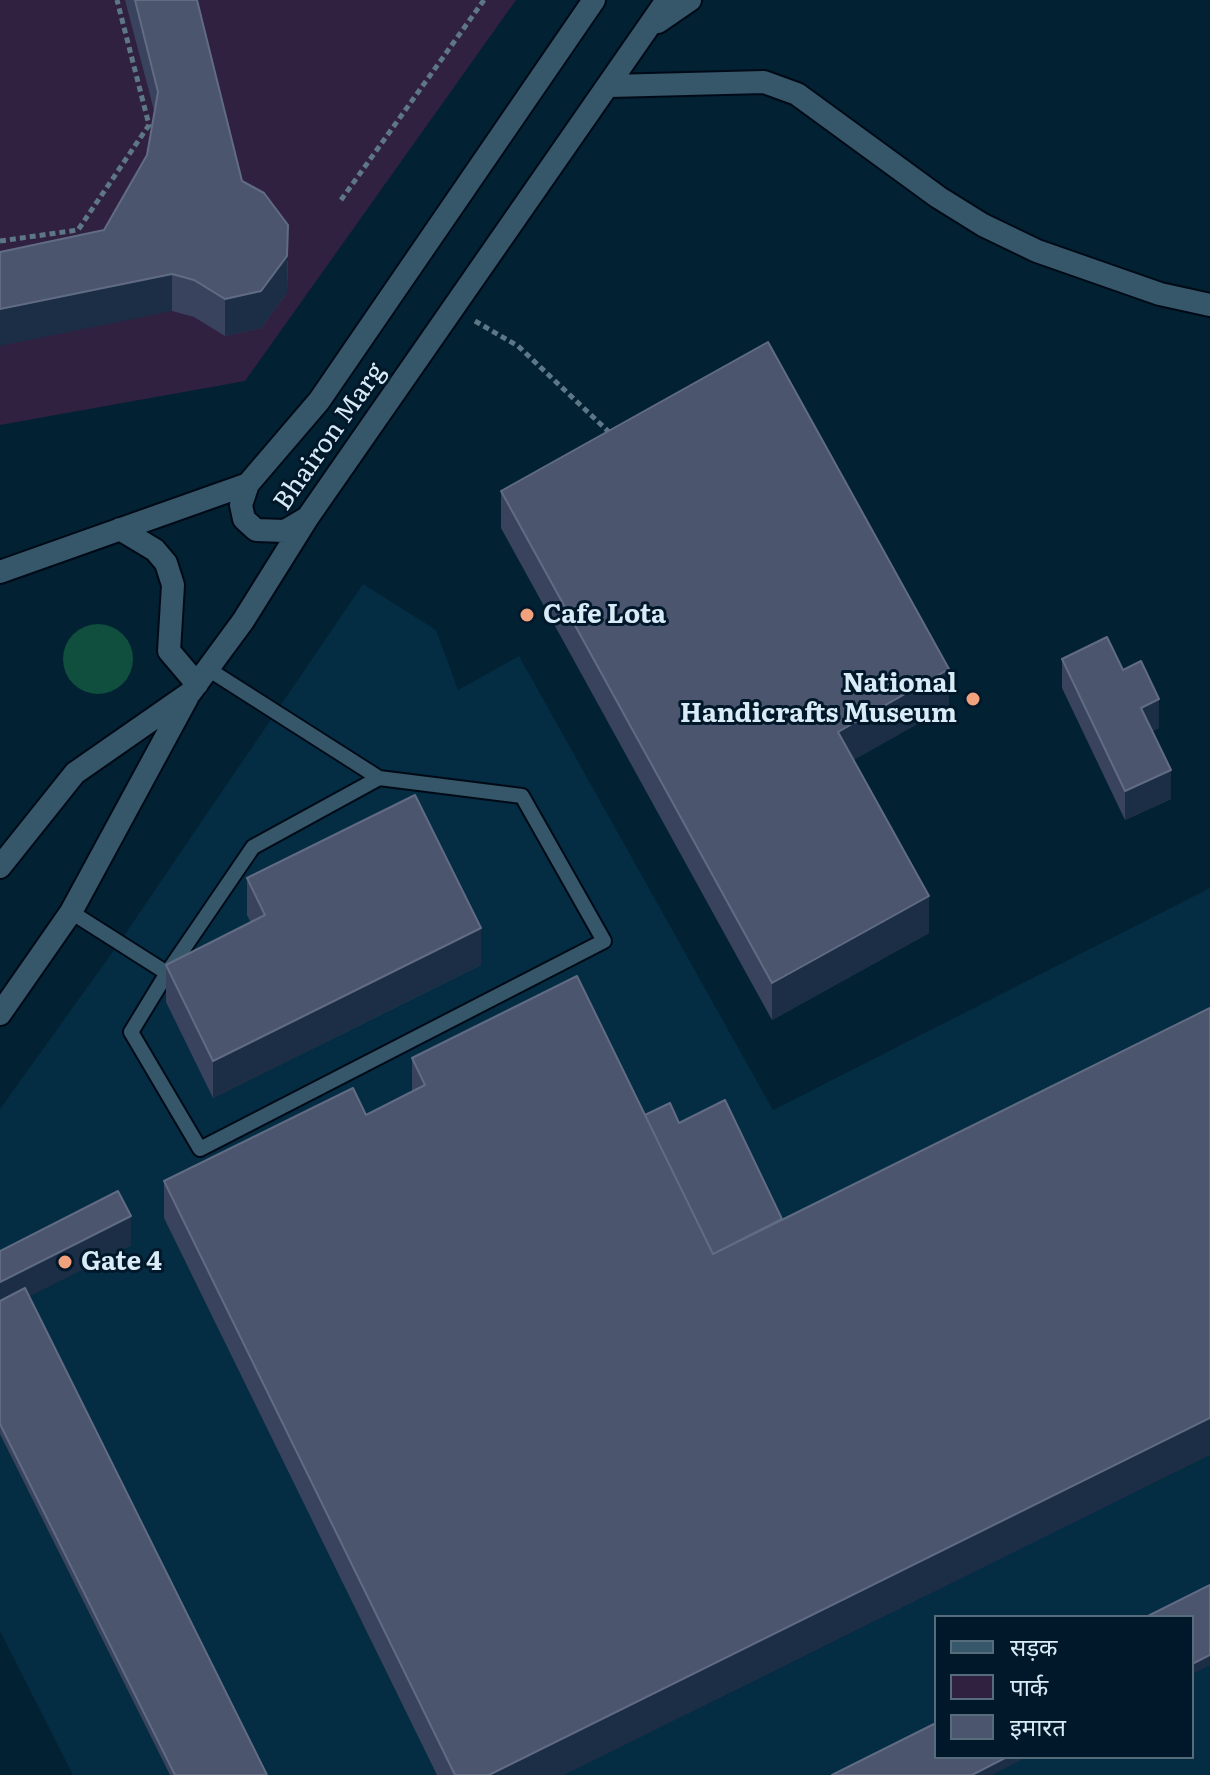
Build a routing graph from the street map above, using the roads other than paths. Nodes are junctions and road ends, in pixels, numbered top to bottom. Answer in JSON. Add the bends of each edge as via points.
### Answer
{"nodes":[{"id":1,"x":594,"y":0,"type":"edge"},
{"id":2,"x":667,"y":0,"type":"edge"},
{"id":3,"x":690,"y":0,"type":"edge"},
{"id":4,"x":645,"y":31,"type":"junction"},
{"id":5,"x":610,"y":86,"type":"junction"},
{"id":6,"x":1210,"y":305,"type":"edge"},
{"id":7,"x":248,"y":484,"type":"junction"},
{"id":8,"x":308,"y":517,"type":"junction"},
{"id":9,"x":120,"y":529,"type":"junction"},
{"id":10,"x":0,"y":572,"type":"edge"},
{"id":11,"x":198,"y":682,"type":"junction"},
{"id":12,"x":379,"y":778,"type":"junction"},
{"id":13,"x":0,"y":867,"type":"edge"},
{"id":14,"x":71,"y":912,"type":"junction"},
{"id":15,"x":167,"y":973,"type":"junction"},
{"id":16,"x":0,"y":1014,"type":"edge"}],
"edges":[{"from":1,"to":7,"type":"main road","name":"Bhairon Marg","via":[[319,401]]},
{"from":2,"to":4,"type":"main road","name":"Bhairon Marg"},
{"from":3,"to":4,"type":"main road"},
{"from":4,"to":5,"type":"main road","name":"Bhairon Marg"},
{"from":5,"to":6,"type":"main road","via":[[764,82],[797,94],[983,225],[1037,251],[1160,294]]},
{"from":5,"to":8,"type":"main road","name":"Bhairon Marg"},
{"from":7,"to":8,"type":"main road","via":[[241,505],[244,519],[256,530],[285,531]]},
{"from":7,"to":9,"type":"main road","name":"Bhairon Marg"},
{"from":8,"to":11,"type":"main road","name":"Bhairon Marg"},
{"from":9,"to":10,"type":"main road","name":"Bhairon Marg"},
{"from":9,"to":11,"type":"main road","via":[[166,563],[173,585],[169,651]]},
{"from":11,"to":12,"type":"lane"},
{"from":11,"to":13,"type":"main road","name":"Bhairon Marg","via":[[75,773]]},
{"from":11,"to":14,"type":"main road"},
{"from":12,"to":15,"type":"lane","via":[[253,847]]},
{"from":12,"to":15,"type":"lane","via":[[522,796],[604,941],[200,1149],[131,1032]]},
{"from":14,"to":15,"type":"lane"},
{"from":14,"to":16,"type":"main road"}]}
